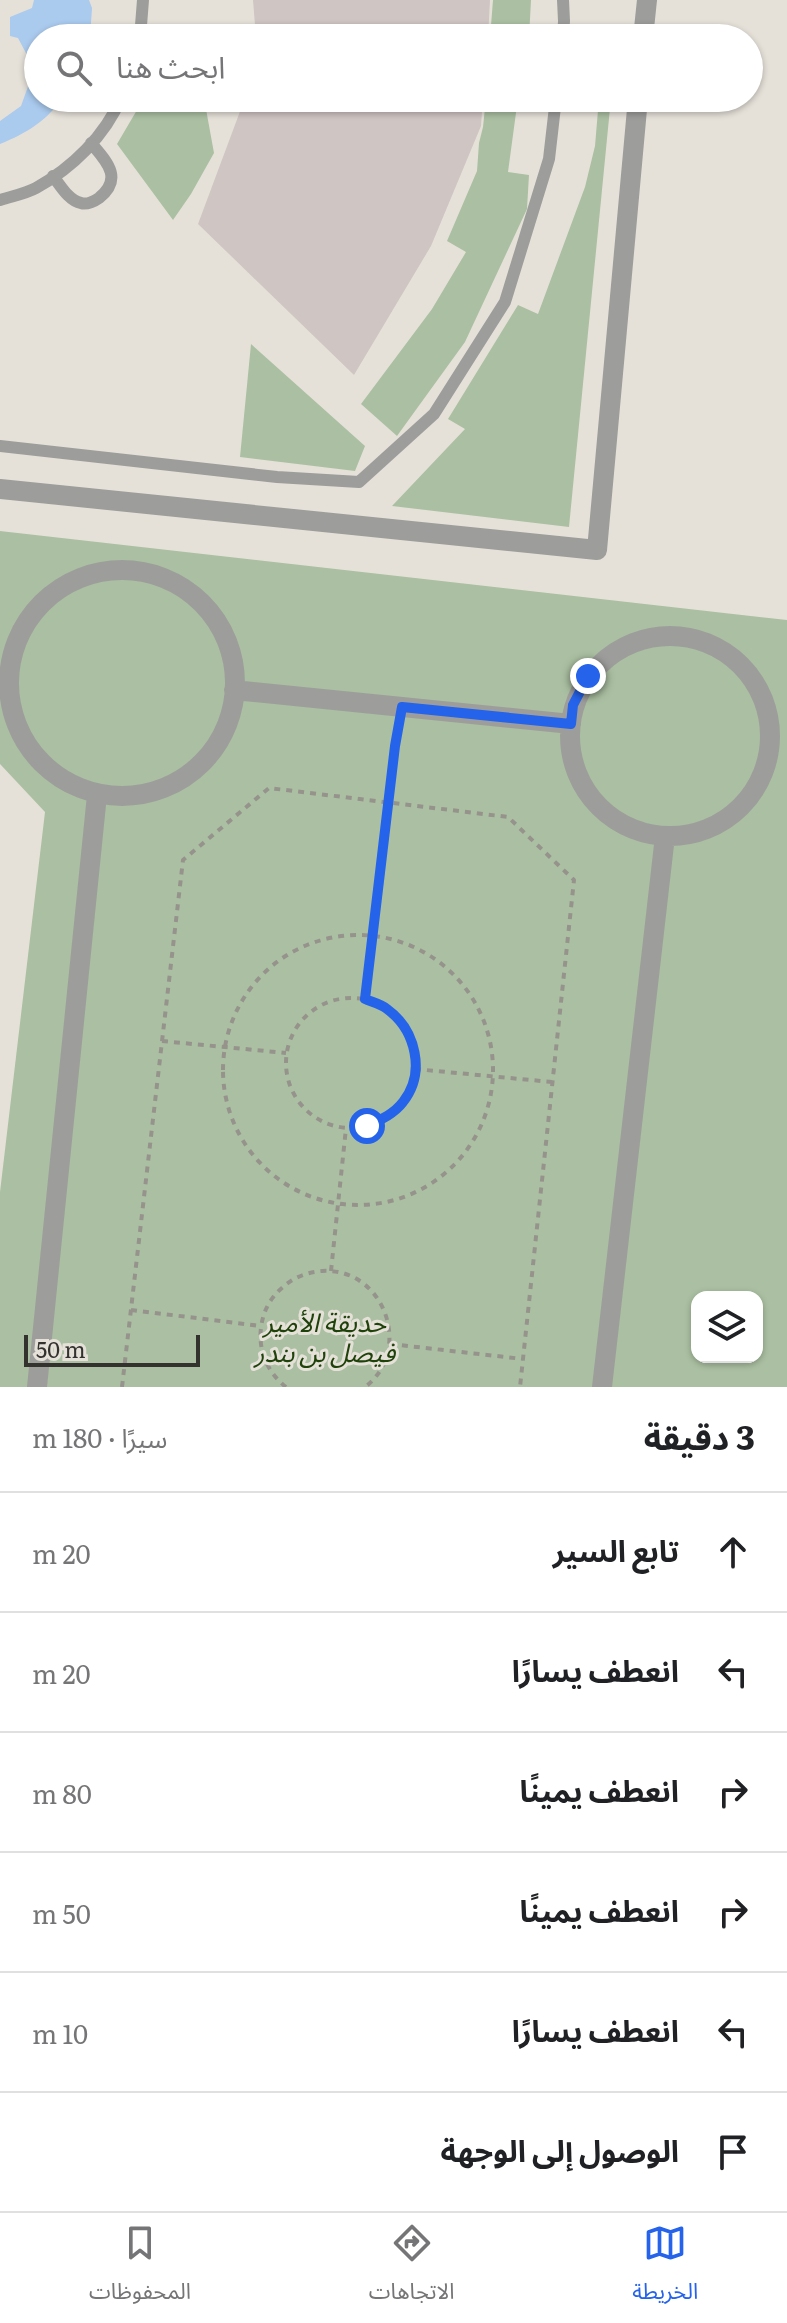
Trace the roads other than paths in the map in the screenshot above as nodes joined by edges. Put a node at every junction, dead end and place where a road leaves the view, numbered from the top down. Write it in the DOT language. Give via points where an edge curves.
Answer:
graph roads {
  1 [pos="143,0"];
  2 [pos="563,0"];
  3 [pos="647,0"];
  4 [pos="142,24"];
  5 [pos="563,24"];
  6 [pos="644,24"];
  7 [pos="115,112"];
  8 [pos="554,112"];
  9 [pos="637,112"];
  10 [pos="91,143"];
  11 [pos="53,176"];
  12 [pos="0,200"];
  13 [pos="0,446"];
  14 [pos="0,489"];
  15 [pos="7,645"];
  16 [pos="3,687"];
  17 [pos="234,690"];
  18 [pos="571,724"];
  19 [pos="97,795"];
  20 [pos="665,836"];
  21 [pos="37,1387"];
  22 [pos="602,1387"];
  1 -- 4 [label="lane"];
  2 -- 5 [label="lane"];
  3 -- 6 [label="street"];
  7 -- 10 [label="lane"];
  8 -- 13 [label="lane" via="549,159 505,302 434,414 359,482"];
  9 -- 14 [label="street" via="597,550"];
  10 -- 11 [label="lane"];
  10 -- 11 [label="lane" via="113,174 101,196 81,203"];
  11 -- 12 [label="lane" via="35,189"];
  15 -- 16 [label="street"];
  15 -- 17 [label="street" via="61,586 97,572 135,570 170,580 201,601 223,630 234,665"];
  16 -- 19 [label="street" via="34,755 63,780"];
  17 -- 18 [label="street"];
  17 -- 19 [label="street" via="223,736 201,765 171,786 135,796"];
  18 -- 20 [label="street" via="575,770 591,799 615,821"];
  18 -- 20 [label="street" via="573,705 588,676 612,653 641,639 675,635 708,642 736,660 758,686 769,718 770,751 759,783 739,810 711,828"];
  19 -- 21 [label="street"];
  20 -- 22 [label="street"];
}
